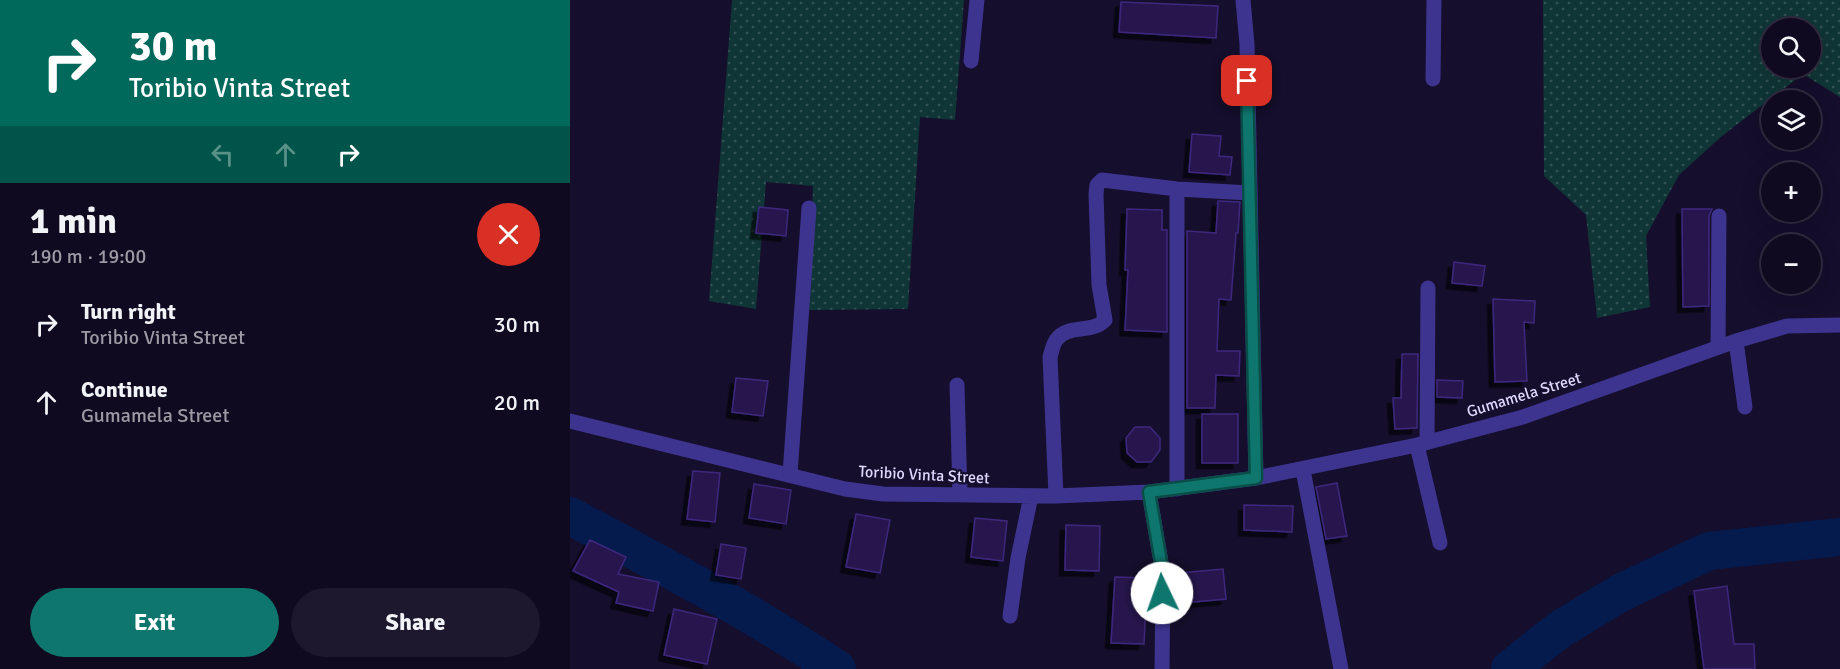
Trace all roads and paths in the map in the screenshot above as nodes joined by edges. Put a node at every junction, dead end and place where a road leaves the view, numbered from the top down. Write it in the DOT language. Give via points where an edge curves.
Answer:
graph roads {
  1 [pos="977,0"];
  2 [pos="1243,0"];
  3 [pos="1434,0"];
  4 [pos="971,60"];
  5 [pos="1433,79"];
  6 [pos="1177,189"];
  7 [pos="1250,194"];
  8 [pos="809,208"];
  9 [pos="1719,216"];
  10 [pos="1428,288"];
  11 [pos="1840,325"];
  12 [pos="1736,341"];
  13 [pos="1718,347"];
  14 [pos="957,385"];
  15 [pos="1745,407"];
  16 [pos="570,421"];
  17 [pos="1422,444"];
  18 [pos="1303,470"];
  19 [pos="790,474"];
  20 [pos="1256,478"];
  21 [pos="1213,485"];
  22 [pos="1177,489"];
  23 [pos="1149,492"];
  24 [pos="960,495"];
  25 [pos="1031,496"];
  26 [pos="1056,496"];
  27 [pos="1440,543"];
  28 [pos="1010,616"];
  29 [pos="1162,669"];
  30 [pos="1341,669"];
  1 -- 4 [label="street"];
  2 -- 7 [label="street"];
  3 -- 5 [label="street"];
  6 -- 7 [label="street"];
  6 -- 22 [label="street"];
  6 -- 26 [label="street" via="1102,180 1097,185 1098,285 1105,320 1093,328 1065,332 1056,339 1050,357"];
  7 -- 20 [label="street"];
  8 -- 19 [label="street"];
  9 -- 13 [label="street"];
  10 -- 17 [label="street"];
  11 -- 12 [label="street, Gumamela Street" via="1787,326"];
  12 -- 13 [label="street, Gumamela Street"];
  12 -- 15 [label="street"];
  13 -- 17 [label="street, Gumamela Street" via="1523,417"];
  14 -- 24 [label="street"];
  16 -- 19 [label="street, Toribio Vinta Street"];
  17 -- 18 [label="street, Gumamela Street"];
  17 -- 27 [label="street"];
  18 -- 20 [label="street, Gumamela Street"];
  18 -- 30 [label="street"];
  19 -- 24 [label="street, Toribio Vinta Street" via="845,489 883,494"];
  20 -- 21 [label="street, Gumamela Street"];
  21 -- 22 [label="street, Toribio Vinta Street"];
  22 -- 23 [label="street, Toribio Vinta Street"];
  23 -- 26 [label="street, Toribio Vinta Street"];
  23 -- 29 [label="street" via="1163,574"];
  24 -- 25 [label="street, Toribio Vinta Street"];
  25 -- 26 [label="street, Toribio Vinta Street"];
  25 -- 28 [label="street"];
}
